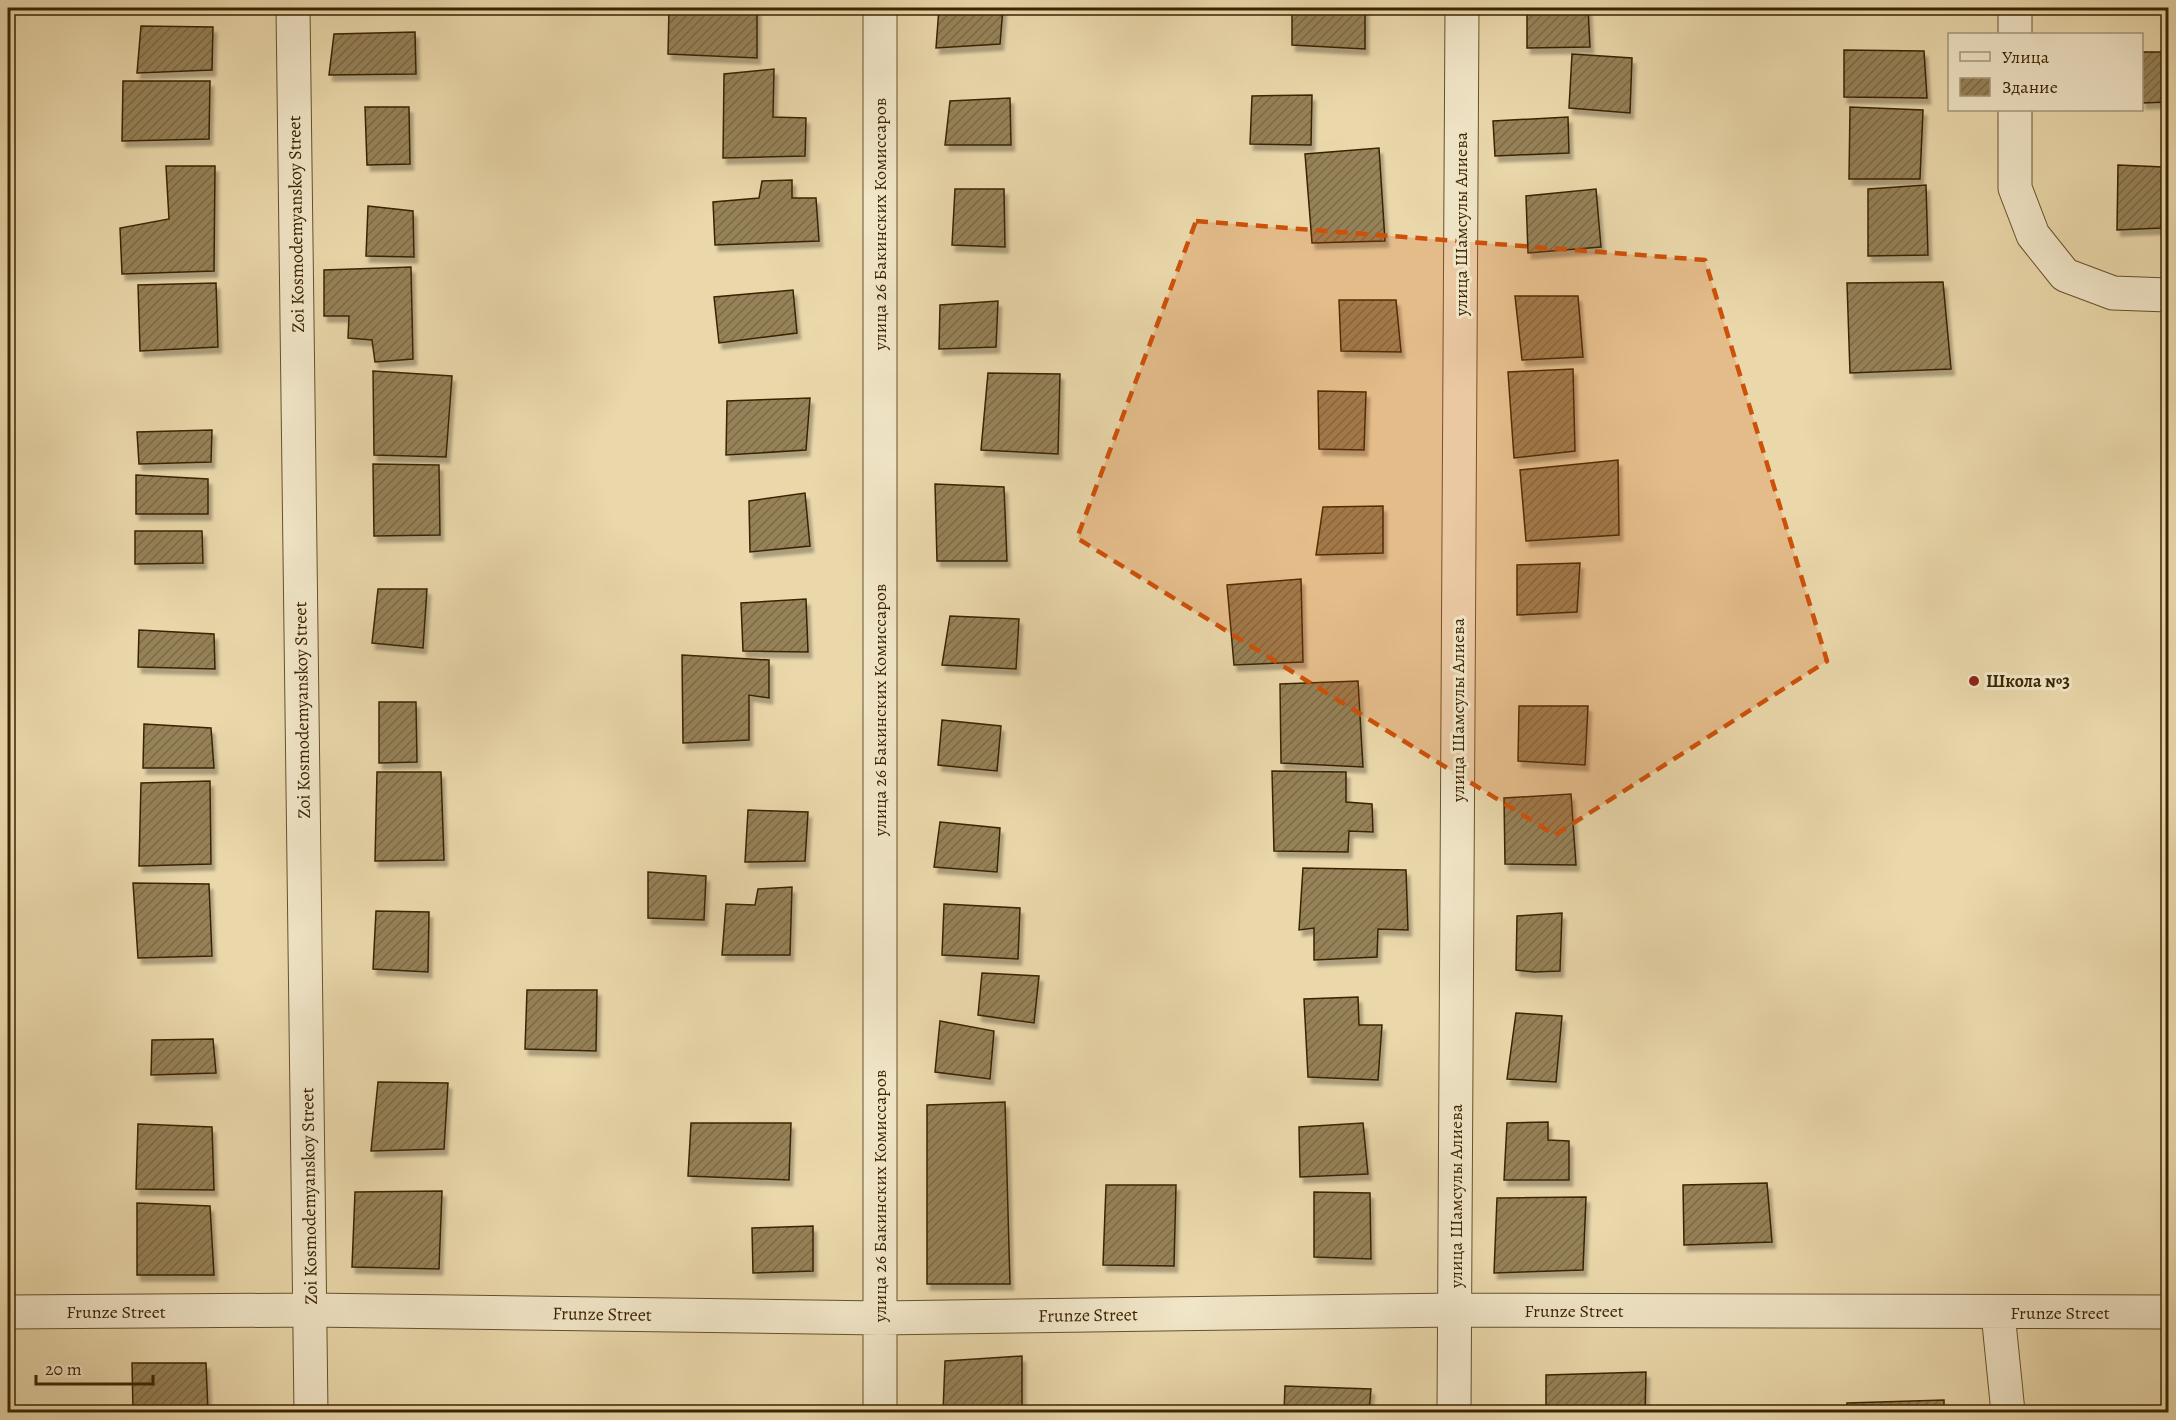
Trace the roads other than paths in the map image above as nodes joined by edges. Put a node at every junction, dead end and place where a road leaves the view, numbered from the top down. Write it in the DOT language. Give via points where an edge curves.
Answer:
graph roads {
  1 [pos="292,8"];
  2 [pos="880,8"];
  3 [pos="1462,8"];
  4 [pos="2015,8"];
  5 [pos="2015,33"];
  6 [pos="2015,111"];
  7 [pos="2169,295"];
  8 [pos="311,1310"];
  9 [pos="1455,1311"];
  10 [pos="8,1312"];
  11 [pos="2169,1312"];
  12 [pos="1998,1313"];
  13 [pos="880,1318"];
  14 [pos="311,1413"];
  15 [pos="880,1413"];
  16 [pos="1454,1413"];
  17 [pos="2008,1413"];
  1 -- 8 [label="street, Zoi Kosmodemyanskoy Street"];
  2 -- 13 [label="street, улица 26 Бакинских Комиссаров"];
  3 -- 9 [label="street, улица Шамсулы Алиева"];
  4 -- 5 [label="street"];
  6 -- 7 [label="street" via="2015,188 2033,235 2065,275 2113,293"];
  8 -- 10 [label="street, Frunze Street"];
  8 -- 13 [label="street, Frunze Street"];
  8 -- 14 [label="street, Zoi Kosmodemyanskoy Street"];
  9 -- 12 [label="street, Frunze Street"];
  9 -- 13 [label="street, Frunze Street"];
  9 -- 16 [label="street, улица Шамсулы Алиева"];
  11 -- 12 [label="street, Frunze Street"];
  12 -- 17 [label="street"];
  13 -- 15 [label="street, улица 26 Бакинских Комиссаров"];
}
